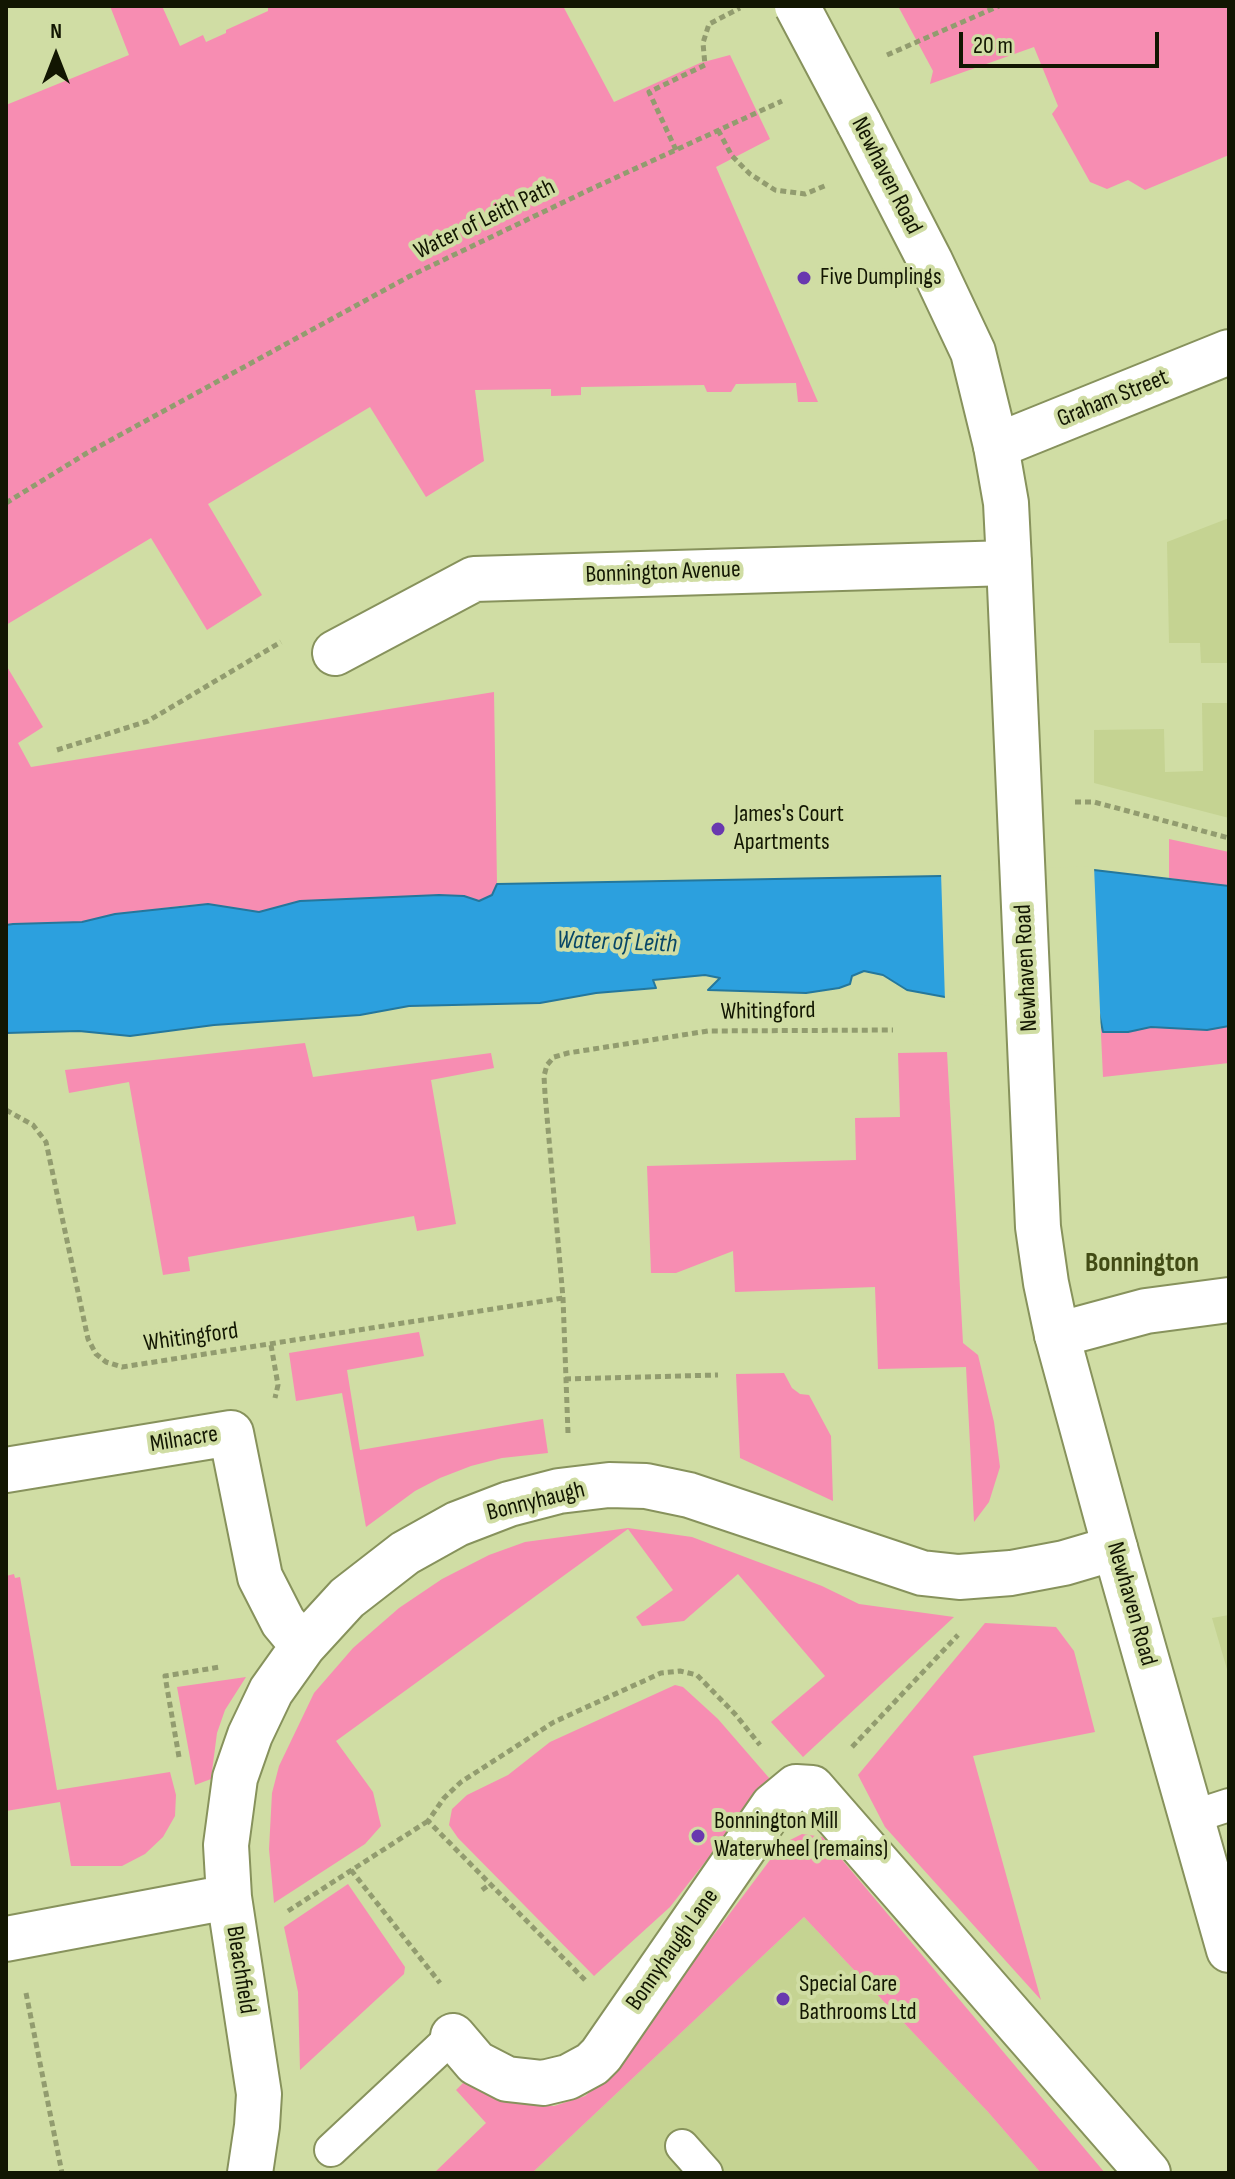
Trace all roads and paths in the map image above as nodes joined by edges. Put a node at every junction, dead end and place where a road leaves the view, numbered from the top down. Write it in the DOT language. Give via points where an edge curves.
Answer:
graph roads {
  1 [pos="744,6"];
  2 [pos="797,6"];
  3 [pos="999,6"];
  4 [pos="886,56"];
  5 [pos="788,99"];
  6 [pos="718,130"];
  7 [pos="676,150"];
  8 [pos="805,194"];
  9 [pos="1229,352"];
  10 [pos="996,446"];
  11 [pos="6,503"];
  12 [pos="1009,563"];
  13 [pos="335,653"];
  14 [pos="57,750"];
  15 [pos="1018,793"];
  16 [pos="1229,838"];
  17 [pos="893,1030"];
  18 [pos="6,1110"];
  19 [pos="563,1298"];
  20 [pos="1229,1300"];
  21 [pos="1057,1335"];
  22 [pos="718,1375"];
  23 [pos="565,1379"];
  24 [pos="6,1470"];
  25 [pos="572,1489"];
  26 [pos="1115,1548"];
  27 [pos="1011,1573"];
  28 [pos="303,1646"];
  29 [pos="804,1788"];
  30 [pos="1210,1811"];
  31 [pos="428,1821"];
  32 [pos="351,1870"];
  33 [pos="490,1884"];
  34 [pos="482,1890"];
  35 [pos="231,1912"];
  36 [pos="11,1938"];
  37 [pos="1229,1950"];
  38 [pos="624,2022"];
  39 [pos="453,2036"];
  40 [pos="682,2146"];
  41 [pos="331,2150"];
  42 [pos="62,2173"];
  43 [pos="250,2173"];
  44 [pos="706,2173"];
  45 [pos="1148,2173"];
  1 -- 7 [label="path" via="709,24 703,43 705,65 649,92"];
  2 -- 10 [label="street, Newhaven Road, bridge" via="973,352"];
  3 -- 4 [label="path"];
  5 -- 6 [label="path, Water of Leith Path"];
  6 -- 7 [label="path, Water of Leith Path"];
  6 -- 8 [label="path" via="750,174 775,190"];
  7 -- 11 [label="path, Water of Leith Path" via="410,276"];
  9 -- 10 [label="street, Graham Street"];
  10 -- 12 [label="street, Newhaven Road"];
  12 -- 13 [label="street, Bonnington Avenue" via="474,579"];
  12 -- 15 [label="street, Newhaven Road"];
  13 -- 14 [label="path" via="315,622 148,721"];
  15 -- 16 [label="path" via="1094,802"];
  15 -- 21 [label="street, Newhaven Road" via="1038,1227"];
  17 -- 19 [label="path, Whitingford" via="708,1031 554,1057 544,1076"];
  18 -- 19 [label="path, Whitingford" via="33,1125 46,1142 88,1339 106,1362 122,1367"];
  19 -- 23 [label="path, Whitingford"];
  20 -- 21 [label="street" via="1146,1311"];
  21 -- 26 [label="street, Newhaven Road"];
  22 -- 23 [label="path"];
  23 -- 25 [label="path, Whitingford"];
  24 -- 28 [label="street, Milnacre" via="231,1433 260,1577 283,1622"];
  25 -- 27 [label="street, Bonnyhaugh" via="660,1488 922,1573"];
  25 -- 28 [label="street, Bonnyhaugh" via="496,1509 405,1553 347,1598"];
  26 -- 27 [label="street, Bonnyhaugh"];
  26 -- 30 [label="street, Newhaven Road"];
  27 -- 29 [label="path" via="980,1612"];
  28 -- 35 [label="street, Bonnyhaugh" via="271,1691 235,1778 226,1845"];
  29 -- 31 [label="path" via="697,1675 680,1671 661,1673 554,1722 461,1782"];
  29 -- 38 [label="street, Bonnyhaugh Lane" via="773,1806"];
  29 -- 45 [label="street"];
  30 -- 37 [label="street, Newhaven Road"];
  31 -- 32 [label="path"];
  31 -- 33 [label="path"];
  32 -- 35 [label="path" via="279,1917"];
  32 -- 39 [label="path" via="459,2005"];
  33 -- 34 [label="path"];
  33 -- 38 [label="path"];
  35 -- 36 [label="street, Bleachfield"];
  35 -- 43 [label="street, Bleachfield" via="259,2094"];
  36 -- 42 [label="path"];
  38 -- 39 [label="street, Bonnyhaugh Lane" via="592,2064 543,2083 507,2079 476,2063"];
  39 -- 41 [label="lane"];
  40 -- 44 [label="lane"];
}
